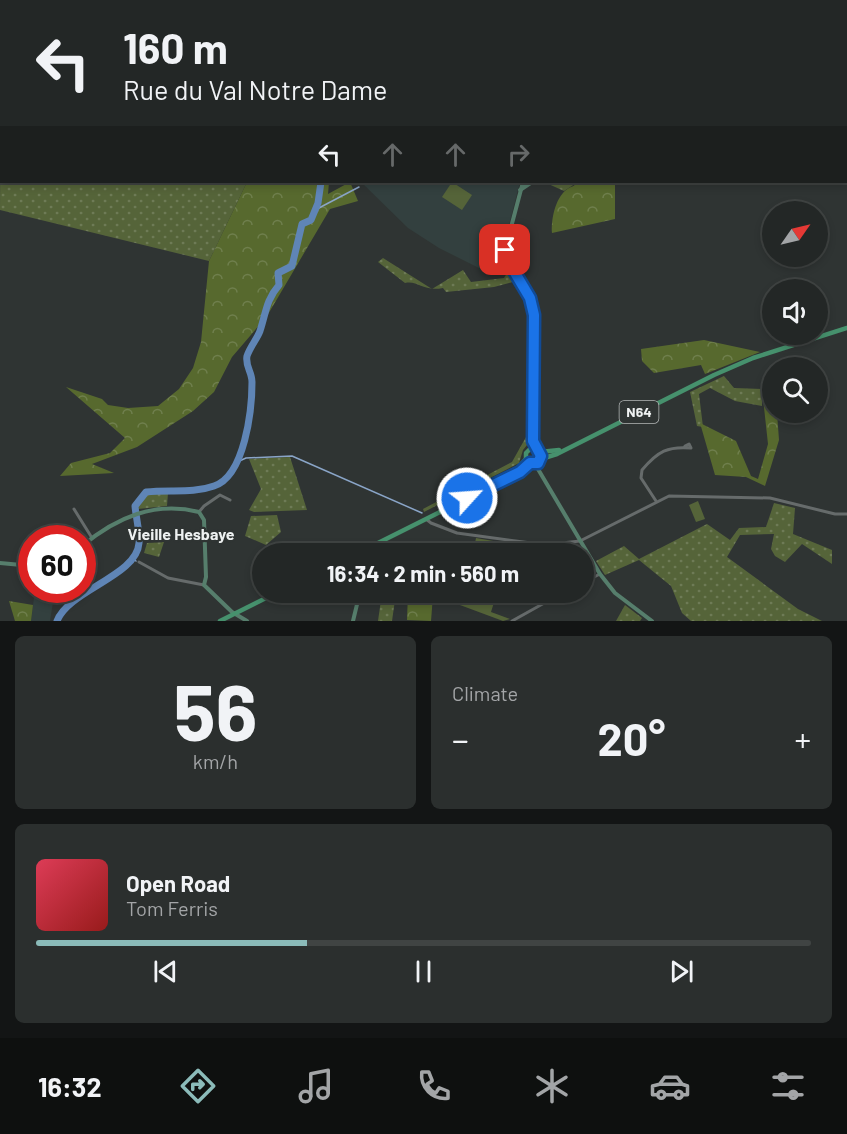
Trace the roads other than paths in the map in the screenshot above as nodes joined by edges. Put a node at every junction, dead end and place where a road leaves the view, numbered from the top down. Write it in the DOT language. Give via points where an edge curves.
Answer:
graph roads {
  1 [pos="523,183"];
  2 [pos="530,183"];
  3 [pos="520,189"];
  4 [pos="847,328"];
  5 [pos="685,446"];
  6 [pos="565,449"];
  7 [pos="535,450"];
  8 [pos="540,459"];
  9 [pos="530,462"];
  10 [pos="230,500"];
  11 [pos="656,501"];
  12 [pos="74,509"];
  13 [pos="200,512"];
  14 [pos="847,514"];
  15 [pos="426,519"];
  16 [pos="84,525"];
  17 [pos="96,535"];
  18 [pos="580,541"];
  19 [pos="378,543"];
  20 [pos="139,562"];
  21 [pos="0,563"];
  22 [pos="18,565"];
  23 [pos="600,574"];
  24 [pos="594,577"];
  25 [pos="204,585"];
  26 [pos="256,603"];
  27 [pos="357,603"];
  28 [pos="544,603"];
  29 [pos="235,614"];
  30 [pos="220,621"];
  31 [pos="247,621"];
  32 [pos="353,621"];
  33 [pos="512,621"];
  34 [pos="652,621"];
  1 -- 3 [label="street"];
  2 -- 3 [label="street"];
  3 -- 7 [label="street" via="506,254 528,294 534,315"];
  4 -- 6 [label="main road, N64" via="753,358"];
  5 -- 11 [label="street" via="664,450 642,470 641,478"];
  6 -- 7 [label="main road, N64"];
  6 -- 8 [label="main road, N64"];
  7 -- 8 [label="main road"];
  7 -- 9 [label="main road, N64" via="526,453"];
  8 -- 9 [label="main road, N64"];
  9 -- 15 [label="main road, N64" via="502,481"];
  9 -- 18 [label="street"];
  10 -- 13 [label="street" via="220,495"];
  11 -- 14 [label="street" via="682,495 771,498"];
  11 -- 18 [label="street"];
  12 -- 16 [label="street"];
  13 -- 17 [label="street" via="160,508 142,511"];
  13 -- 25 [label="street" via="204,520"];
  15 -- 18 [label="street" via="457,533 480,537 531,543"];
  15 -- 19 [label="main road, N64"];
  18 -- 23 [label="street"];
  20 -- 25 [label="street" via="168,578"];
  21 -- 22 [label="street"];
  23 -- 24 [label="street"];
  23 -- 34 [label="street" via="615,593"];
  25 -- 29 [label="street"];
  26 -- 29 [label="main road"];
  27 -- 32 [label="street"];
  28 -- 33 [label="street"];
  29 -- 30 [label="main road"];
  29 -- 31 [label="street"];
}
